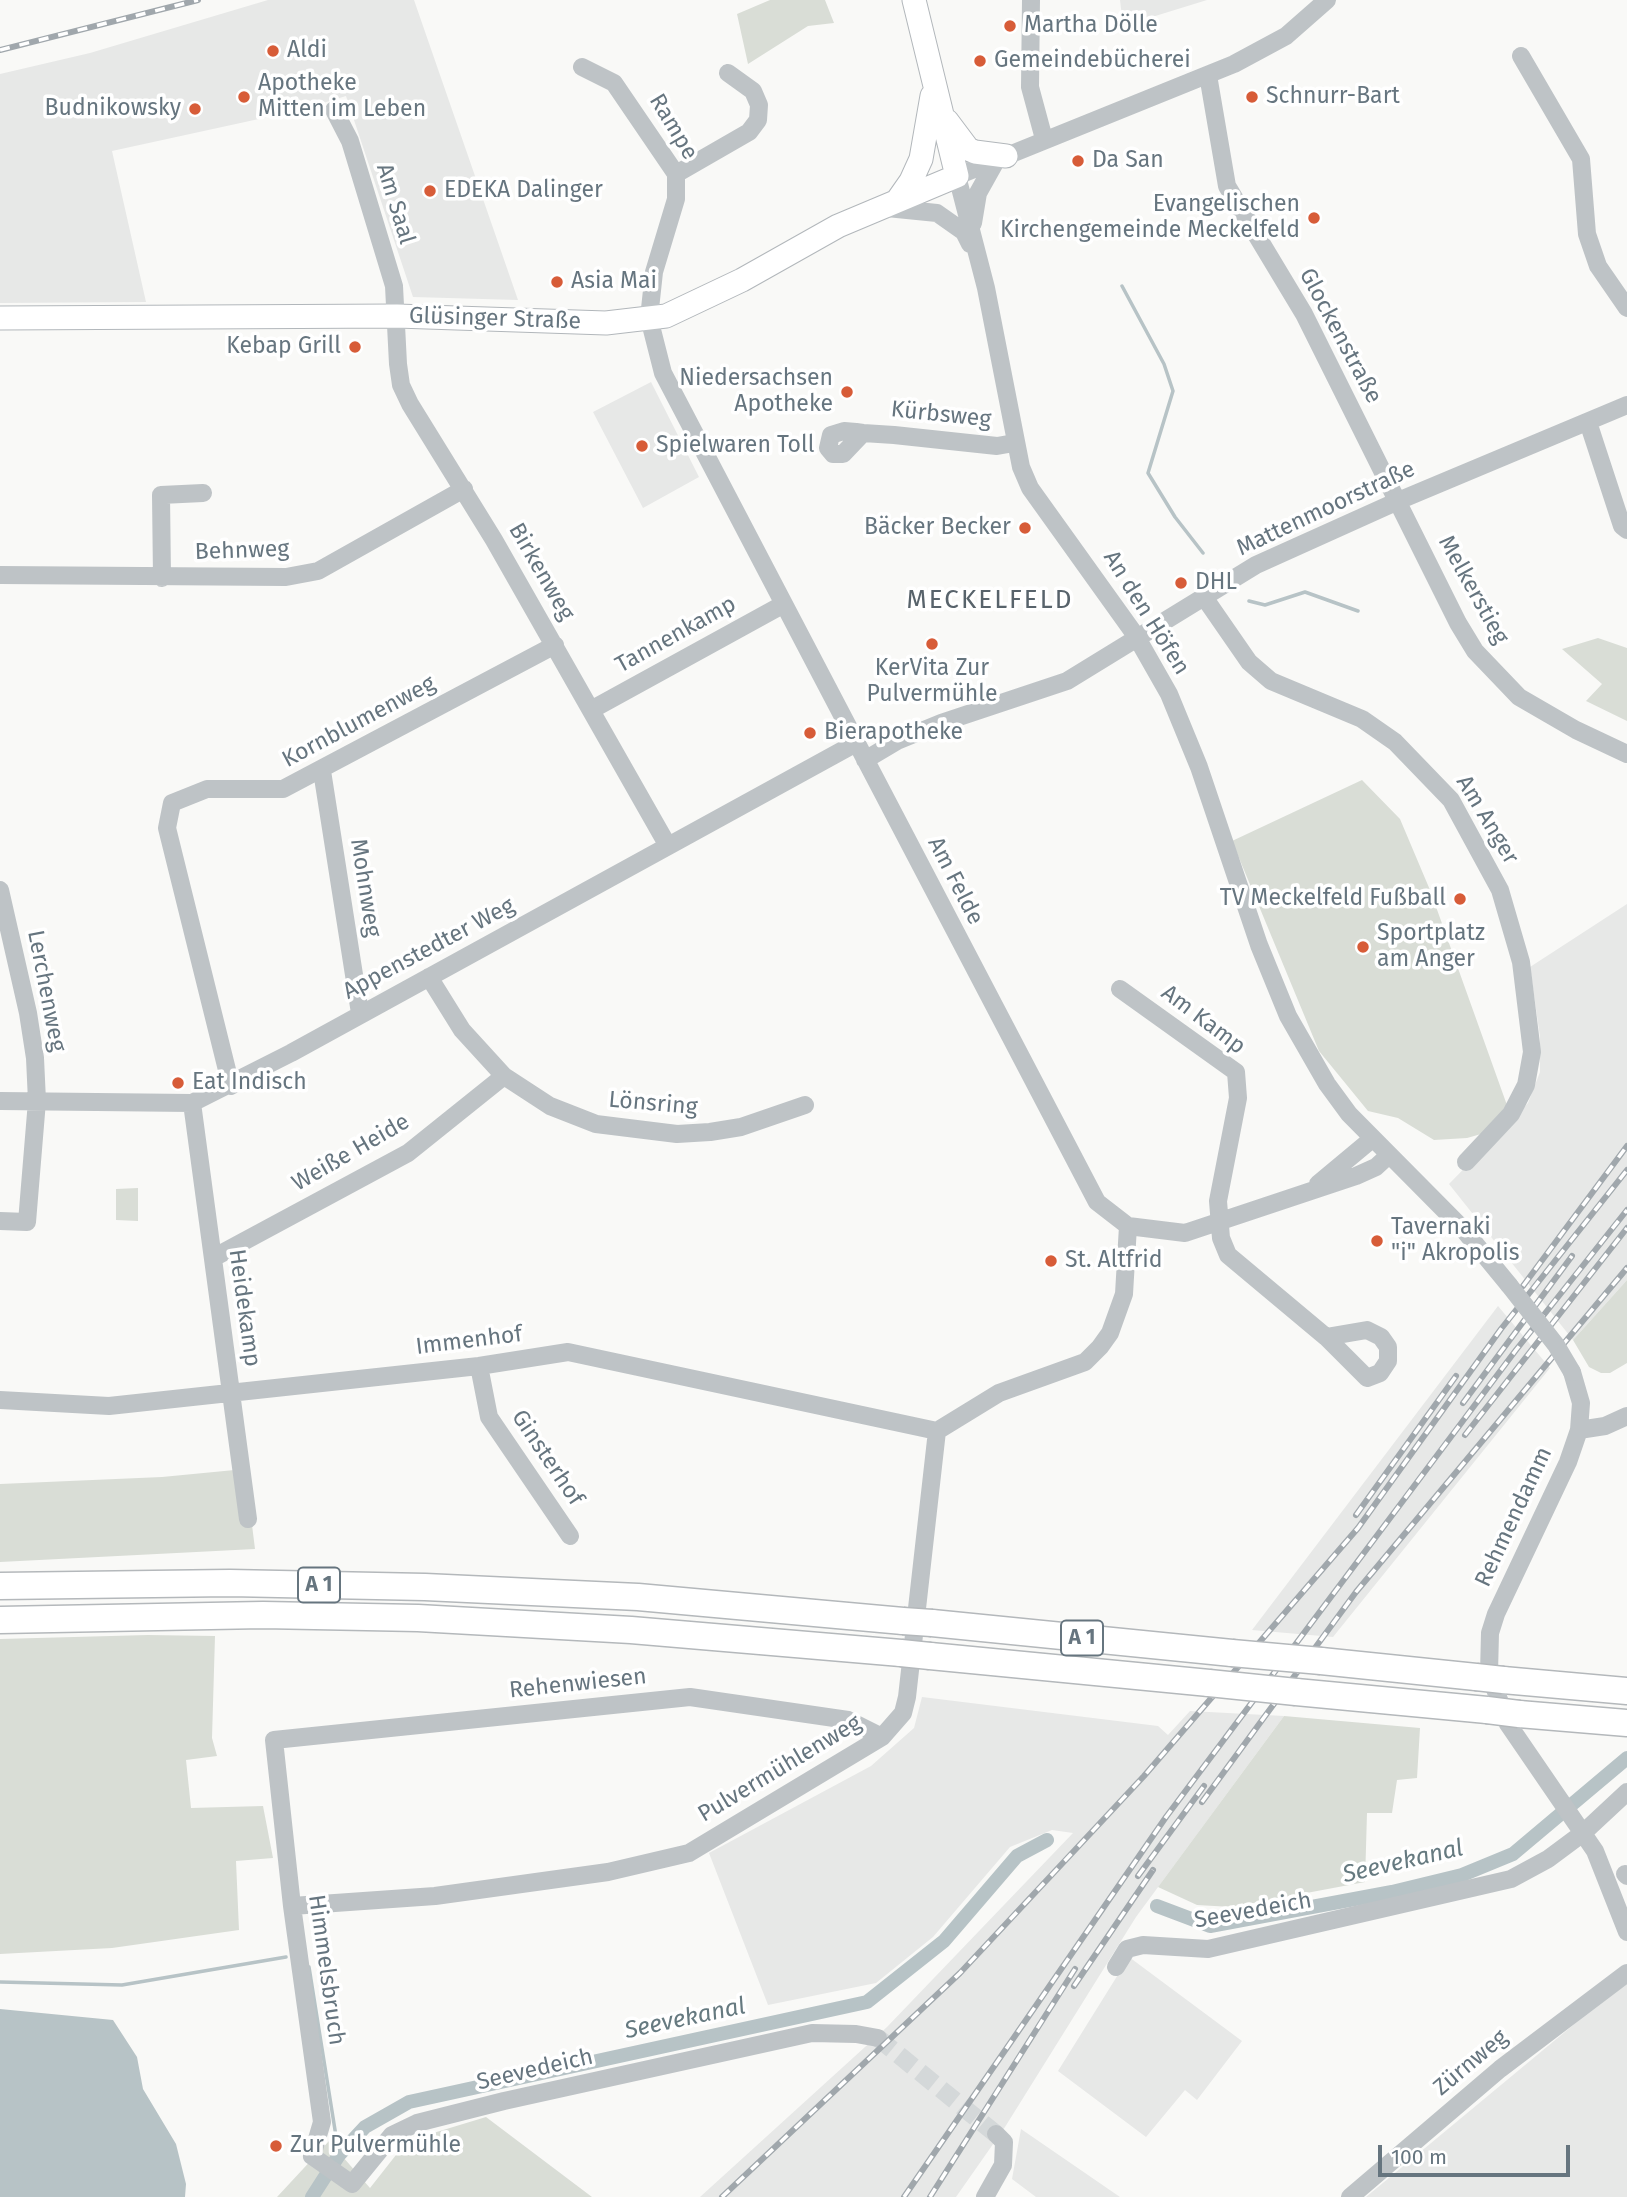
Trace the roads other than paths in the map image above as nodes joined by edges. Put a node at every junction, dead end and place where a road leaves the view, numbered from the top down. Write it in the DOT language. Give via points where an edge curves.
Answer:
graph roads {
  1 [pos="914,0"];
  2 [pos="1031,0"];
  3 [pos="1327,0"];
  4 [pos="1521,56"];
  5 [pos="582,67"];
  6 [pos="728,73"];
  7 [pos="1208,75"];
  8 [pos="936,96"];
  9 [pos="334,110"];
  10 [pos="1044,139"];
  11 [pos="1002,157"];
  12 [pos="676,174"];
  13 [pos="957,176"];
  14 [pos="890,204"];
  15 [pos="974,241"];
  16 [pos="979,260"];
  17 [pos="1627,308"];
  18 [pos="397,316"];
  19 [pos="0,318"];
  20 [pos="649,318"];
  21 [pos="1627,405"];
  22 [pos="1588,422"];
  23 [pos="863,433"];
  24 [pos="1014,443"];
  25 [pos="464,489"];
  26 [pos="202,494"];
  27 [pos="1398,501"];
  28 [pos="1627,530"];
  29 [pos="0,575"];
  30 [pos="162,578"];
  31 [pos="1204,597"];
  32 [pos="783,604"];
  33 [pos="1136,636"];
  34 [pos="555,645"];
  35 [pos="592,710"];
  36 [pos="856,743"];
  37 [pos="1627,754"];
  38 [pos="865,760"];
  39 [pos="322,771"];
  40 [pos="668,846"];
  41 [pos="0,890"];
  42 [pos="429,977"];
  43 [pos="1120,989"];
  44 [pos="360,1013"];
  45 [pos="504,1076"];
  46 [pos="231,1086"];
  47 [pos="0,1101"];
  48 [pos="37,1101"];
  49 [pos="192,1103"];
  50 [pos="805,1105"];
  51 [pos="1372,1139"];
  52 [pos="1389,1155"];
  53 [pos="1466,1162"];
  54 [pos="1310,1191"];
  55 [pos="0,1222"];
  56 [pos="1219,1224"];
  57 [pos="1128,1226"];
  58 [pos="213,1258"];
  59 [pos="1326,1336"];
  60 [pos="479,1366"];
  61 [pos="231,1392"];
  62 [pos="0,1400"];
  63 [pos="1627,1416"];
  64 [pos="1579,1430"];
  65 [pos="937,1431"];
  66 [pos="248,1519"];
  67 [pos="570,1536"];
  68 [pos="0,1586"];
  69 [pos="0,1619"];
  70 [pos="1627,1691"];
  71 [pos="1627,1723"];
  72 [pos="882,1737"];
  73 [pos="274,1740"];
  74 [pos="1627,1792"];
  75 [pos="1583,1833"];
  76 [pos="292,1906"];
  77 [pos="1627,1932"];
  78 [pos="1116,1967"];
  79 [pos="1627,1973"];
  80 [pos="878,2038"];
  81 [pos="996,2134"];
  82 [pos="346,2180"];
  83 [pos="985,2197"];
  84 [pos="1350,2197"];
  1 -- 8 [label="main road"];
  2 -- 10 [label="street" via="1030,87"];
  3 -- 7 [label="street" via="1286,36"];
  4 -- 17 [label="street" via="1581,159 1587,234 1598,267"];
  5 -- 12 [label="street, Rampe" via="614,83"];
  6 -- 12 [label="street" via="753,91 758,120 749,132"];
  7 -- 10 [label="street"];
  7 -- 27 [label="street, Glockenstraße" via="1227,187 1304,314"];
  8 -- 11 [label="main road" via="968,149"];
  8 -- 13 [label="main road"];
  8 -- 14 [label="main road" via="921,159"];
  9 -- 18 [label="street, Am Saal" via="354,154 394,286"];
  10 -- 11 [label="street"];
  11 -- 13 [label="street"];
  11 -- 15 [label="street" via="978,193"];
  12 -- 20 [label="street, Rampe" via="676,199 654,272"];
  13 -- 14 [label="main road, Glüsinger Straße"];
  13 -- 15 [label="street, An den Höfen"];
  14 -- 16 [label="street" via="950,220 964,232"];
  14 -- 20 [label="main road, Glüsinger Straße" via="827,231 693,305"];
  15 -- 16 [label="street, An den Höfen"];
  16 -- 24 [label="street, An den Höfen"];
  18 -- 19 [label="main road, Glüsinger Straße"];
  18 -- 20 [label="main road, Glüsinger Straße" via="607,323"];
  18 -- 25 [label="street, Birkenweg" via="401,385"];
  20 -- 32 [label="street, Am Felde" via="663,373"];
  21 -- 22 [label="street, Mattenmoorstraße"];
  22 -- 27 [label="street, Mattenmoorstraße"];
  22 -- 28 [label="street"];
  23 -- 24 [label="street, Kürbsweg" via="997,446"];
  24 -- 33 [label="street, An den Höfen" via="1030,488"];
  25 -- 30 [label="street, Behnweg" via="318,571 286,577"];
  25 -- 34 [label="street, Birkenweg"];
  26 -- 30 [label="street" via="161,495"];
  27 -- 31 [label="street, Mattenmoorstraße" via="1256,565"];
  27 -- 37 [label="street, Melkerstieg" via="1458,623 1495,674 1519,697"];
  29 -- 30 [label="street, Behnweg"];
  31 -- 33 [label="street, Mattenmoorstraße"];
  31 -- 53 [label="street, Am Anger" via="1249,662 1271,681 1362,719 1405,751 1451,800 1500,890 1521,962 1532,1052 1525,1085 1511,1114"];
  32 -- 35 [label="street, Tannenkamp"];
  32 -- 36 [label="street, Am Felde"];
  33 -- 38 [label="street, Mattenmoorstraße" via="1067,681 941,723"];
  33 -- 51 [label="street, An den Höfen" via="1190,743 1288,1016 1327,1084"];
  34 -- 35 [label="street, Birkenweg"];
  34 -- 39 [label="street, Kornblumenweg"];
  35 -- 40 [label="street, Birkenweg"];
  36 -- 38 [label="street, Am Felde"];
  36 -- 40 [label="street, Appenstedter Weg"];
  38 -- 57 [label="street, Am Felde" via="1091,1193 1108,1213"];
  39 -- 44 [label="street, Mohnweg"];
  39 -- 46 [label="street, Kornblumenweg" via="283,789 207,789 172,803 167,828"];
  40 -- 42 [label="street, Appenstedter Weg"];
  41 -- 48 [label="street, Lerchenweg" via="28,1013"];
  42 -- 44 [label="street, Appenstedter Weg"];
  42 -- 45 [label="street, Lönsring" via="462,1030"];
  43 -- 56 [label="street, Am Kamp" via="1236,1072 1238,1098 1218,1201"];
  44 -- 46 [label="street, Appenstedter Weg"];
  45 -- 50 [label="street, Lönsring" via="550,1106 622,1129 710,1132"];
  45 -- 58 [label="street, Weiße Heide" via="408,1153"];
  46 -- 49 [label="street, Appenstedter Weg"];
  47 -- 48 [label="street, Appenstedter Weg"];
  48 -- 49 [label="street, Appenstedter Weg"];
  48 -- 55 [label="street, Lerchenweg" via="27,1222"];
  49 -- 58 [label="street, Heidekamp"];
  51 -- 52 [label="street, Rehmendamm"];
  51 -- 54 [label="street"];
  52 -- 54 [label="street" via="1376,1167"];
  52 -- 64 [label="street, Rehmendamm, bridge" via="1463,1229 1556,1345 1572,1372 1581,1403"];
  54 -- 56 [label="street"];
  56 -- 57 [label="street" via="1185,1233"];
  56 -- 59 [label="street" via="1228,1255"];
  57 -- 65 [label="street" via="1124,1294 1100,1347 1085,1362 999,1393"];
  58 -- 61 [label="street, Heidekamp"];
  60 -- 61 [label="street, Immenhof"];
  60 -- 65 [label="street, Immenhof" via="568,1352"];
  60 -- 67 [label="street, Ginsterhof" via="489,1417"];
  61 -- 62 [label="street, Immenhof" via="109,1406"];
  61 -- 66 [label="street, Heidekamp"];
  63 -- 64 [label="street"];
  64 -- 75 [label="street, Rehmendamm" via="1496,1614 1489,1673 1508,1724"];
  65 -- 72 [label="street, Pulvermühlenweg" via="907,1697 903,1713"];
  68 -- 70 [label="highway, A 1, bridge" via="230,1583 638,1597"];
  69 -- 71 [label="highway, A 1, bridge" via="418,1618 631,1630"];
  72 -- 73 [label="street, Rehenwiesen" via="848,1720 690,1697"];
  72 -- 76 [label="street, Pulvermühlenweg" via="689,1853 608,1871 449,1894"];
  73 -- 76 [label="street, Himmelsbruch"];
  74 -- 75 [label="street, Seevedeich"];
  75 -- 77 [label="street, Rehmendamm" via="1604,1870"];
  75 -- 78 [label="street, Seevedeich" via="1511,1879 1208,1949 1143,1945 1127,1949"];
  76 -- 82 [label="street, Himmelsbruch" via="322,2122 312,2156"];
  79 -- 84 [label="street, Zürnweg" via="1500,2069"];
  80 -- 82 [label="street, Seevedeich" via="812,2033 417,2123 392,2135"];
  81 -- 83 [label="street" via="1004,2143 1003,2165"];
}
